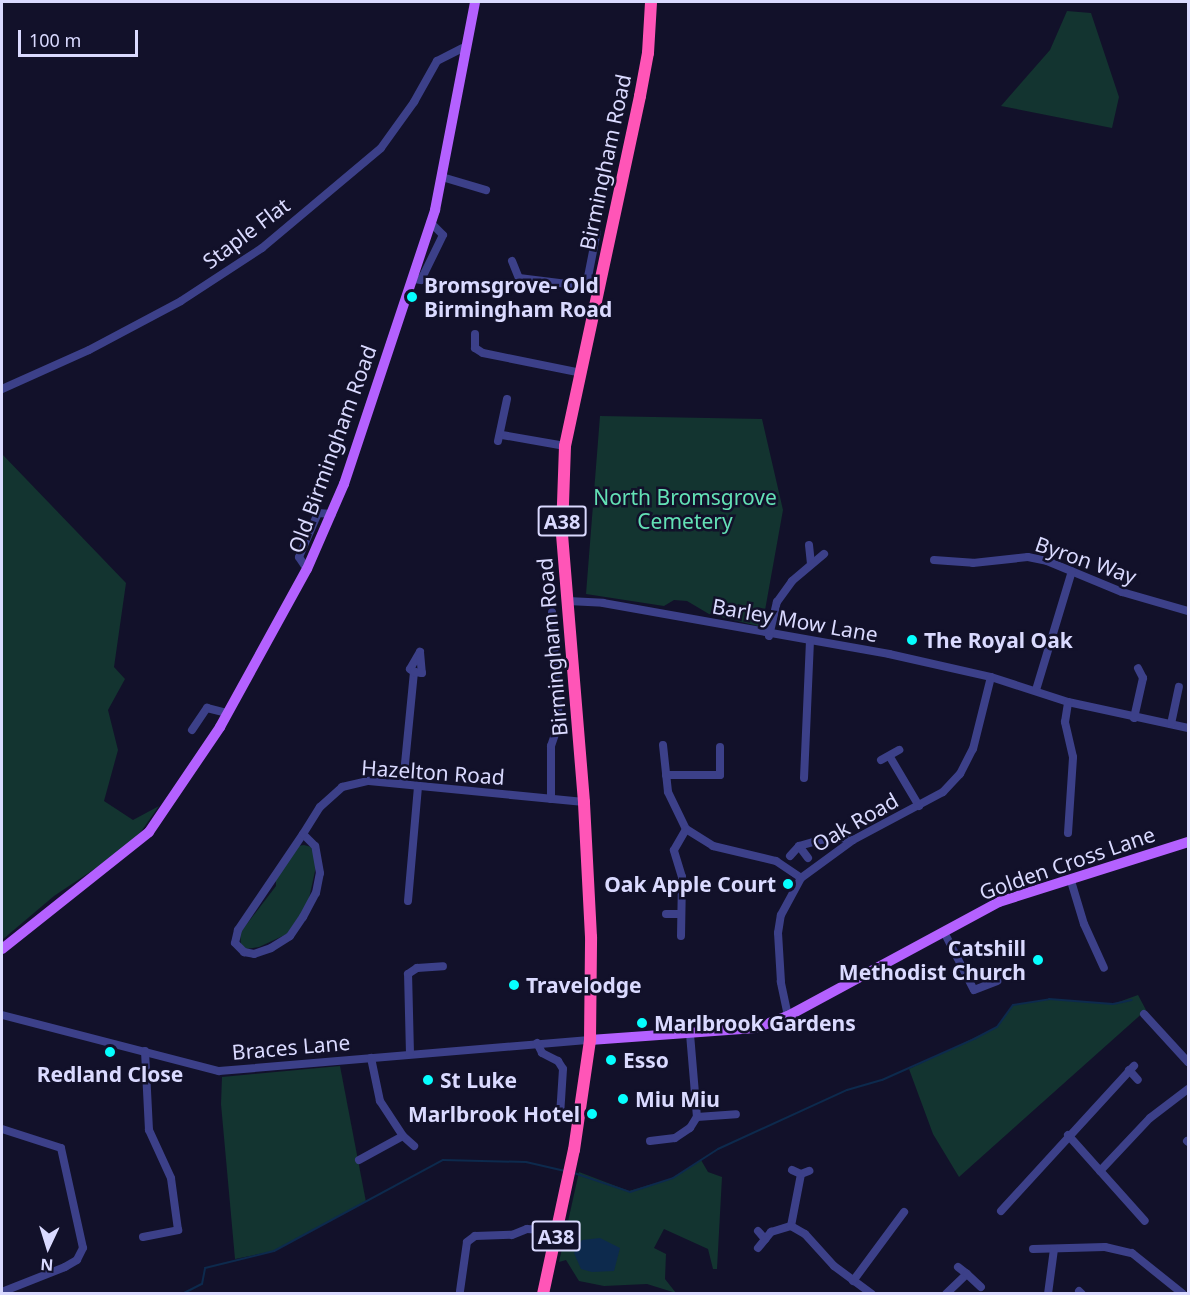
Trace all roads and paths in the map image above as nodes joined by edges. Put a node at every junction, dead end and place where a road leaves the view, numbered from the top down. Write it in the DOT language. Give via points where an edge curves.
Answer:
graph roads {
  1 [pos="475,2"];
  2 [pos="651,2"];
  3 [pos="463,48"];
  4 [pos="442,177"];
  5 [pos="486,190"];
  6 [pos="430,222"];
  7 [pos="597,231"];
  8 [pos="513,261"];
  9 [pos="414,279"];
  10 [pos="592,287"];
  11 [pos="475,334"];
  12 [pos="581,373"];
  13 [pos="2,389"];
  14 [pos="507,399"];
  15 [pos="565,446"];
  16 [pos="808,545"];
  17 [pos="824,554"];
  18 [pos="934,560"];
  19 [pos="811,563"];
  20 [pos="1072,571"];
  21 [pos="568,601"];
  22 [pos="1188,611"];
  23 [pos="552,612"];
  24 [pos="770,636"];
  25 [pos="810,642"];
  26 [pos="1138,668"];
  27 [pos="414,672"];
  28 [pos="991,677"];
  29 [pos="1179,687"];
  30 [pos="1036,690"];
  31 [pos="1068,702"];
  32 [pos="227,713"];
  33 [pos="1134,718"];
  34 [pos="1171,724"];
  35 [pos="1188,728"];
  36 [pos="192,730"];
  37 [pos="663,745"];
  38 [pos="720,747"];
  39 [pos="899,750"];
  40 [pos="890,757"];
  41 [pos="881,760"];
  42 [pos="666,775"];
  43 [pos="804,778"];
  44 [pos="403,784"];
  45 [pos="418,786"];
  46 [pos="551,799"];
  47 [pos="584,802"];
  48 [pos="919,806"];
  49 [pos="686,829"];
  50 [pos="1068,833"];
  51 [pos="303,834"];
  52 [pos="853,840"];
  53 [pos="1188,842"];
  54 [pos="799,846"];
  55 [pos="790,856"];
  56 [pos="808,858"];
  57 [pos="801,878"];
  58 [pos="1071,881"];
  59 [pos="408,901"];
  60 [pos="666,914"];
  61 [pos="680,915"];
  62 [pos="944,932"];
  63 [pos="681,936"];
  64 [pos="2,949"];
  65 [pos="1100,959"];
  66 [pos="1090,963"];
  67 [pos="443,966"];
  68 [pos="1104,968"];
  69 [pos="997,981"];
  70 [pos="1144,1014"];
  71 [pos="2,1015"];
  72 [pos="788,1016"];
  73 [pos="690,1034"];
  74 [pos="590,1040"];
  75 [pos="537,1043"];
  76 [pos="145,1052"];
  77 [pos="410,1054"];
  78 [pos="370,1058"];
  79 [pos="1188,1062"];
  80 [pos="1138,1080"];
  81 [pos="1188,1089"];
  82 [pos="736,1114"];
  83 [pos="560,1115"];
  84 [pos="697,1117"];
  85 [pos="2,1129"];
  86 [pos="1068,1135"];
  87 [pos="403,1136"];
  88 [pos="650,1141"];
  89 [pos="414,1146"];
  90 [pos="359,1160"];
  91 [pos="1100,1171"];
  92 [pos="801,1172"];
  93 [pos="1001,1211"];
  94 [pos="904,1212"];
  95 [pos="1145,1221"];
  96 [pos="791,1227"];
  97 [pos="557,1231"];
  98 [pos="758,1231"];
  99 [pos="143,1237"];
  100 [pos="765,1239"];
  101 [pos="758,1248"];
  102 [pos="1033,1249"];
  103 [pos="1054,1249"];
  104 [pos="958,1267"];
  105 [pos="967,1274"];
  106 [pos="853,1281"];
  107 [pos="981,1287"];
  108 [pos="1188,1290"];
  109 [pos="460,1291"];
  110 [pos="2,1292"];
  111 [pos="543,1293"];
  112 [pos="872,1293"];
  113 [pos="946,1293"];
  114 [pos="1048,1293"];
  115 [pos="1184,1293"];
  1 -- 3 [label="main road, Old Birmingham Road"];
  2 -- 10 [label="highway, Birmingham Road / A38" via="648,53"];
  3 -- 4 [label="main road, Old Birmingham Road"];
  3 -- 13 [label="street, Staple Flat" via="437,61 381,148 262,248 181,302"];
  4 -- 5 [label="street"];
  4 -- 6 [label="main road, Old Birmingham Road"];
  6 -- 9 [label="main road, Old Birmingham Road"];
  6 -- 9 [label="street" via="443,235 421,280"];
  7 -- 10 [label="street"];
  8 -- 10 [label="street" via="519,278"];
  9 -- 32 [label="main road, Old Birmingham Road" via="332,514 308,569"];
  10 -- 12 [label="highway, Birmingham Road / A38"];
  11 -- 12 [label="street" via="475,348 483,353"];
  12 -- 15 [label="highway, Birmingham Road / A38"];
  14 -- 15 [label="street" via="500,438"];
  15 -- 21 [label="highway, Birmingham Road / A38" via="562,532"];
  16 -- 19 [label="street"];
  17 -- 19 [label="street"];
  18 -- 20 [label="street, Byron Way" via="973,562 1028,557"];
  19 -- 24 [label="street" via="777,602"];
  20 -- 22 [label="street, Byron Way" via="1122,592"];
  20 -- 30 [label="street"];
  21 -- 24 [label="street, Barley Mow Lane" via="603,603"];
  21 -- 47 [label="highway, Birmingham Road / A38"];
  23 -- 46 [label="street" via="559,723 551,746"];
  24 -- 25 [label="street, Barley Mow Lane"];
  25 -- 28 [label="street, Barley Mow Lane"];
  25 -- 43 [label="street"];
  26 -- 33 [label="street" via="1143,678"];
  27 -- 44 [label="street"];
  28 -- 30 [label="street, Barley Mow Lane"];
  28 -- 48 [label="street, Oak Road" via="969,758 943,792"];
  29 -- 34 [label="street"];
  30 -- 31 [label="street, Barley Mow Lane"];
  31 -- 33 [label="street, Barley Mow Lane"];
  31 -- 50 [label="street" via="1065,722 1073,757"];
  32 -- 36 [label="street" via="207,708"];
  32 -- 64 [label="main road, Old Birmingham Road" via="175,798 149,831"];
  33 -- 34 [label="street, Barley Mow Lane"];
  34 -- 35 [label="street, Barley Mow Lane"];
  37 -- 42 [label="street"];
  38 -- 42 [label="street" via="720,775"];
  39 -- 40 [label="street"];
  40 -- 41 [label="street"];
  40 -- 48 [label="street"];
  42 -- 49 [label="street" via="676,814"];
  44 -- 45 [label="street, Hazelton Road"];
  44 -- 51 [label="street, Hazelton Road" via="369,781 342,787 320,807"];
  45 -- 46 [label="street, Hazelton Road"];
  45 -- 59 [label="street"];
  46 -- 47 [label="street, Hazelton Road"];
  47 -- 74 [label="highway, Birmingham Road / A38" via="591,936"];
  48 -- 52 [label="street, Oak Road"];
  49 -- 57 [label="street" via="713,846 776,861"];
  49 -- 61 [label="street" via="674,850 682,877"];
  51 -- 51 [label="street, Hazelton Road" via="319,858 312,901 290,936 254,954 244,952 235,943 238,930"];
  52 -- 54 [label="street" via="836,837"];
  52 -- 57 [label="street, Oak Road" via="826,856"];
  53 -- 58 [label="main road, Golden Cross Lane"];
  54 -- 55 [label="street"];
  54 -- 56 [label="street"];
  57 -- 72 [label="street, Oak Road" via="781,915 778,933"];
  58 -- 62 [label="main road, Golden Cross Lane" via="999,902"];
  58 -- 65 [label="street"];
  60 -- 61 [label="street"];
  61 -- 63 [label="street"];
  62 -- 69 [label="street" via="974,990"];
  62 -- 72 [label="main road, Golden Cross Lane"];
  65 -- 66 [label="street"];
  65 -- 68 [label="street"];
  67 -- 77 [label="street" via="417,968 408,974"];
  70 -- 79 [label="street"];
  71 -- 76 [label="street, Braces Lane"];
  72 -- 73 [label="main road, Golden Cross Lane" via="756,1028"];
  73 -- 74 [label="main road, Golden Cross Lane"];
  73 -- 84 [label="street"];
  74 -- 75 [label="street, Braces Lane"];
  74 -- 97 [label="highway, Birmingham Road / A38"];
  75 -- 77 [label="street, Braces Lane"];
  75 -- 83 [label="street" via="542,1053 564,1069"];
  76 -- 78 [label="street, Braces Lane" via="219,1071"];
  76 -- 99 [label="street" via="148,1130 171,1178 178,1230"];
  77 -- 78 [label="street, Braces Lane"];
  78 -- 87 [label="street" via="380,1101"];
  80 -- 86 [label="street" via="1132,1068"];
  81 -- 91 [label="street" via="1150,1118"];
  82 -- 84 [label="street"];
  84 -- 88 [label="street" via="690,1128 675,1138"];
  85 -- 110 [label="street" via="62,1149 83,1248 77,1260 65,1267"];
  86 -- 91 [label="street"];
  86 -- 93 [label="street"];
  87 -- 89 [label="street"];
  87 -- 90 [label="street"];
  91 -- 95 [label="street"];
  92 -- 96 [label="street"];
  94 -- 106 [label="street"];
  96 -- 100 [label="street" via="771,1232"];
  96 -- 106 [label="street" via="805,1234"];
  97 -- 109 [label="street" via="527,1229 512,1235 475,1236 467,1242"];
  97 -- 111 [label="highway, Birmingham Road / A38"];
  98 -- 100 [label="street"];
  100 -- 101 [label="street"];
  102 -- 103 [label="street"];
  103 -- 114 [label="street"];
  103 -- 115 [label="street" via="1105,1247 1132,1253"];
  104 -- 105 [label="street"];
  105 -- 107 [label="street"];
  105 -- 113 [label="street"];
  106 -- 112 [label="street"];
  108 -- 115 [label="street"];
}
